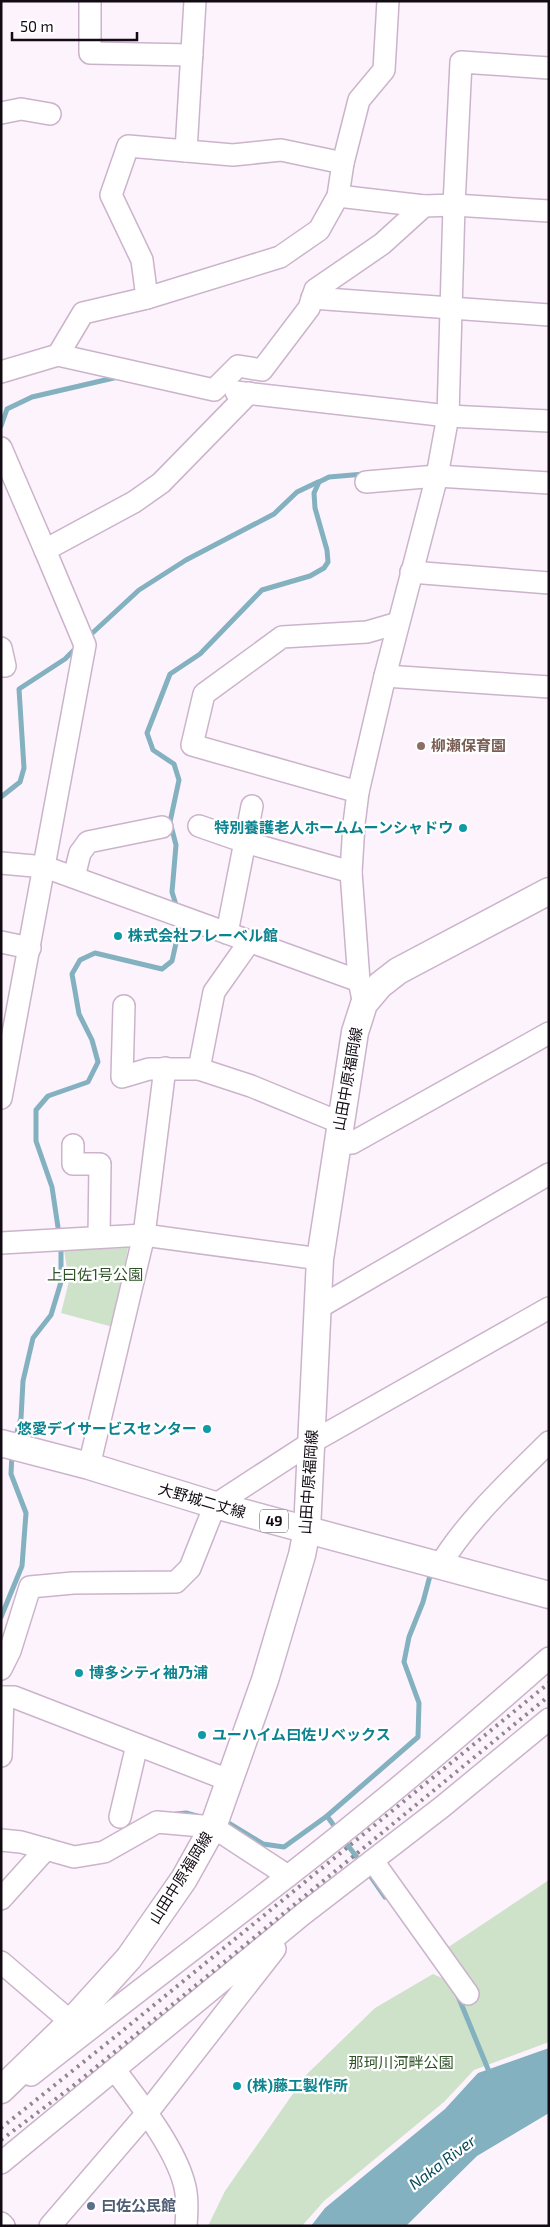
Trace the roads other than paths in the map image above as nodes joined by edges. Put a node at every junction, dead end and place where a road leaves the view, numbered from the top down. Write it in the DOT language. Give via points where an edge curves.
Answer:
graph roads {
  1 [pos="90,1"];
  2 [pos="195,1"];
  3 [pos="388,1"];
  4 [pos="192,55"];
  5 [pos="549,68"];
  6 [pos="1,113"];
  7 [pos="50,114"];
  8 [pos="186,151"];
  9 [pos="343,163"];
  10 [pos="338,196"];
  11 [pos="454,205"];
  12 [pos="424,206"];
  13 [pos="549,211"];
  14 [pos="147,298"];
  15 [pos="312,298"];
  16 [pos="452,308"];
  17 [pos="549,315"];
  18 [pos="58,355"];
  19 [pos="1,372"];
  20 [pos="214,390"];
  21 [pos="249,392"];
  22 [pos="448,416"];
  23 [pos="549,421"];
  24 [pos="1,448"];
  25 [pos="438,469"];
  26 [pos="366,482"];
  27 [pos="549,483"];
  28 [pos="45,550"];
  29 [pos="411,572"];
  30 [pos="549,583"];
  31 [pos="398,623"];
  32 [pos="1,648"];
  33 [pos="1,666"];
  34 [pos="385,676"];
  35 [pos="549,687"];
  36 [pos="358,792"];
  37 [pos="252,806"];
  38 [pos="199,826"];
  39 [pos="162,827"];
  40 [pos="245,842"];
  41 [pos="1,863"];
  42 [pos="45,867"];
  43 [pos="352,872"];
  44 [pos="74,877"];
  45 [pos="549,891"];
  46 [pos="227,933"];
  47 [pos="250,941"];
  48 [pos="1,942"];
  49 [pos="30,948"];
  50 [pos="362,992"];
  51 [pos="124,1006"];
  52 [pos="549,1033"];
  53 [pos="165,1068"];
  54 [pos="199,1070"];
  55 [pos="1,1098"];
  56 [pos="339,1133"];
  57 [pos="73,1145"];
  58 [pos="549,1174"];
  59 [pos="144,1235"];
  60 [pos="99,1237"];
  61 [pos="1,1243"];
  62 [pos="320,1259"];
  63 [pos="318,1308"];
  64 [pos="549,1308"];
  65 [pos="312,1442"];
  66 [pos="549,1442"];
  67 [pos="1,1443"];
  68 [pos="89,1466"];
  69 [pos="215,1505"];
  70 [pos="308,1530"];
  71 [pos="440,1565"];
  72 [pos="549,1595"];
  73 [pos="549,1658"];
  74 [pos="1,1669"];
  75 [pos="2,1697"];
  76 [pos="549,1719"];
  77 [pos="137,1745"];
  78 [pos="2,1755"];
  79 [pos="230,1781"];
  80 [pos="120,1817"];
  81 [pos="213,1827"];
  82 [pos="1,1840"];
  83 [pos="46,1849"];
  84 [pos="373,1861"];
  85 [pos="288,1876"];
  86 [pos="1,1899"];
  87 [pos="302,1915"];
  88 [pos="1,1962"];
  89 [pos="468,1994"];
  90 [pos="71,2022"];
  91 [pos="115,2070"];
  92 [pos="1,2090"];
  93 [pos="1,2099"];
  94 [pos="147,2113"];
  95 [pos="1,2163"];
  96 [pos="1,2223"];
  97 [pos="4,2226"];
  98 [pos="50,2226"];
  99 [pos="186,2226"];
  1 -- 4 [label="street" via="90,53"];
  2 -- 4 [label="street"];
  3 -- 9 [label="street" via="384,70 359,100"];
  4 -- 8 [label="street"];
  5 -- 11 [label="street" via="461,62"];
  6 -- 7 [label="street" via="21,109"];
  8 -- 9 [label="street" via="233,155 281,150"];
  8 -- 14 [label="street" via="128,146 111,195 142,260"];
  9 -- 10 [label="street"];
  10 -- 12 [label="street"];
  10 -- 14 [label="street" via="319,230 280,257"];
  11 -- 12 [label="street"];
  11 -- 13 [label="street"];
  11 -- 16 [label="street"];
  12 -- 15 [label="street" via="382,244 316,290"];
  14 -- 18 [label="street" via="83,313"];
  15 -- 16 [label="street"];
  15 -- 20 [label="street" via="289,337 262,370 238,366"];
  16 -- 17 [label="street"];
  16 -- 22 [label="street"];
  18 -- 19 [label="street"];
  18 -- 20 [label="street"];
  20 -- 21 [label="street"];
  21 -- 22 [label="street"];
  21 -- 28 [label="street" via="161,483 134,502"];
  22 -- 23 [label="street"];
  22 -- 25 [label="street"];
  24 -- 28 [label="street"];
  25 -- 26 [label="street"];
  25 -- 27 [label="street"];
  25 -- 29 [label="street"];
  28 -- 42 [label="street" via="83,640"];
  29 -- 30 [label="street"];
  29 -- 31 [label="street"];
  31 -- 34 [label="street"];
  31 -- 36 [label="street" via="367,632 282,637 204,694 192,745"];
  32 -- 33 [label="street" via="5,666"];
  34 -- 35 [label="street"];
  34 -- 36 [label="street"];
  36 -- 43 [label="street"];
  37 -- 40 [label="street"];
  38 -- 40 [label="street"];
  39 -- 44 [label="street" via="88,842 80,853"];
  40 -- 43 [label="street"];
  40 -- 46 [label="street"];
  41 -- 42 [label="street"];
  42 -- 44 [label="street"];
  42 -- 49 [label="street"];
  43 -- 50 [label="street"];
  44 -- 46 [label="street"];
  45 -- 50 [label="main road, 山田中原福岡線"];
  46 -- 47 [label="street"];
  47 -- 50 [label="street"];
  47 -- 54 [label="street" via="214,992"];
  48 -- 49 [label="street"];
  49 -- 55 [label="street"];
  50 -- 56 [label="main road, 山田中原福岡線"];
  51 -- 53 [label="street" via="122,1077"];
  52 -- 56 [label="street" via="352,1143"];
  53 -- 54 [label="street"];
  53 -- 59 [label="street"];
  54 -- 56 [label="street" via="251,1086"];
  56 -- 62 [label="main road, 山田中原福岡線"];
  57 -- 60 [label="street" via="72,1164 100,1164"];
  58 -- 63 [label="street"];
  59 -- 60 [label="street"];
  59 -- 62 [label="street"];
  59 -- 68 [label="street"];
  60 -- 61 [label="street"];
  62 -- 63 [label="main road, 山田中原福岡線"];
  63 -- 65 [label="main road, 山田中原福岡線"];
  64 -- 65 [label="street"];
  65 -- 69 [label="street"];
  65 -- 70 [label="main road, 山田中原福岡線"];
  66 -- 71 [label="street" via="484,1506 456,1538"];
  67 -- 68 [label="main road, 大野城二丈線 / 49"];
  68 -- 69 [label="main road, 大野城二丈線 / 49"];
  69 -- 70 [label="main road, 大野城二丈線 / 49"];
  69 -- 74 [label="street" via="190,1568 176,1582 73,1583 30,1587"];
  70 -- 71 [label="main road, 大野城二丈線 / 49"];
  70 -- 79 [label="main road, 山田中原福岡線" via="265,1680"];
  71 -- 72 [label="main road, 大野城二丈線 / 49"];
  73 -- 85 [label="street" via="463,1734"];
  75 -- 77 [label="street" via="14,1697"];
  75 -- 78 [label="street"];
  76 -- 84 [label="street"];
  77 -- 79 [label="street"];
  77 -- 80 [label="street"];
  79 -- 81 [label="main road, 山田中原福岡線"];
  81 -- 83 [label="street" via="157,1822 104,1852 74,1857"];
  81 -- 85 [label="street"];
  81 -- 90 [label="main road, 山田中原福岡線" via="184,1879 129,1958"];
  82 -- 83 [label="street"];
  83 -- 86 [label="street"];
  84 -- 87 [label="street"];
  84 -- 89 [label="street"];
  85 -- 93 [label="street"];
  87 -- 91 [label="street"];
  87 -- 94 [label="street"];
  88 -- 90 [label="street"];
  90 -- 92 [label="main road, 山田中原福岡線"];
  91 -- 94 [label="street"];
  91 -- 95 [label="street"];
  94 -- 98 [label="street"];
  94 -- 99 [label="street" via="171,2152 184,2184"];
  96 -- 97 [label="street"];
}
